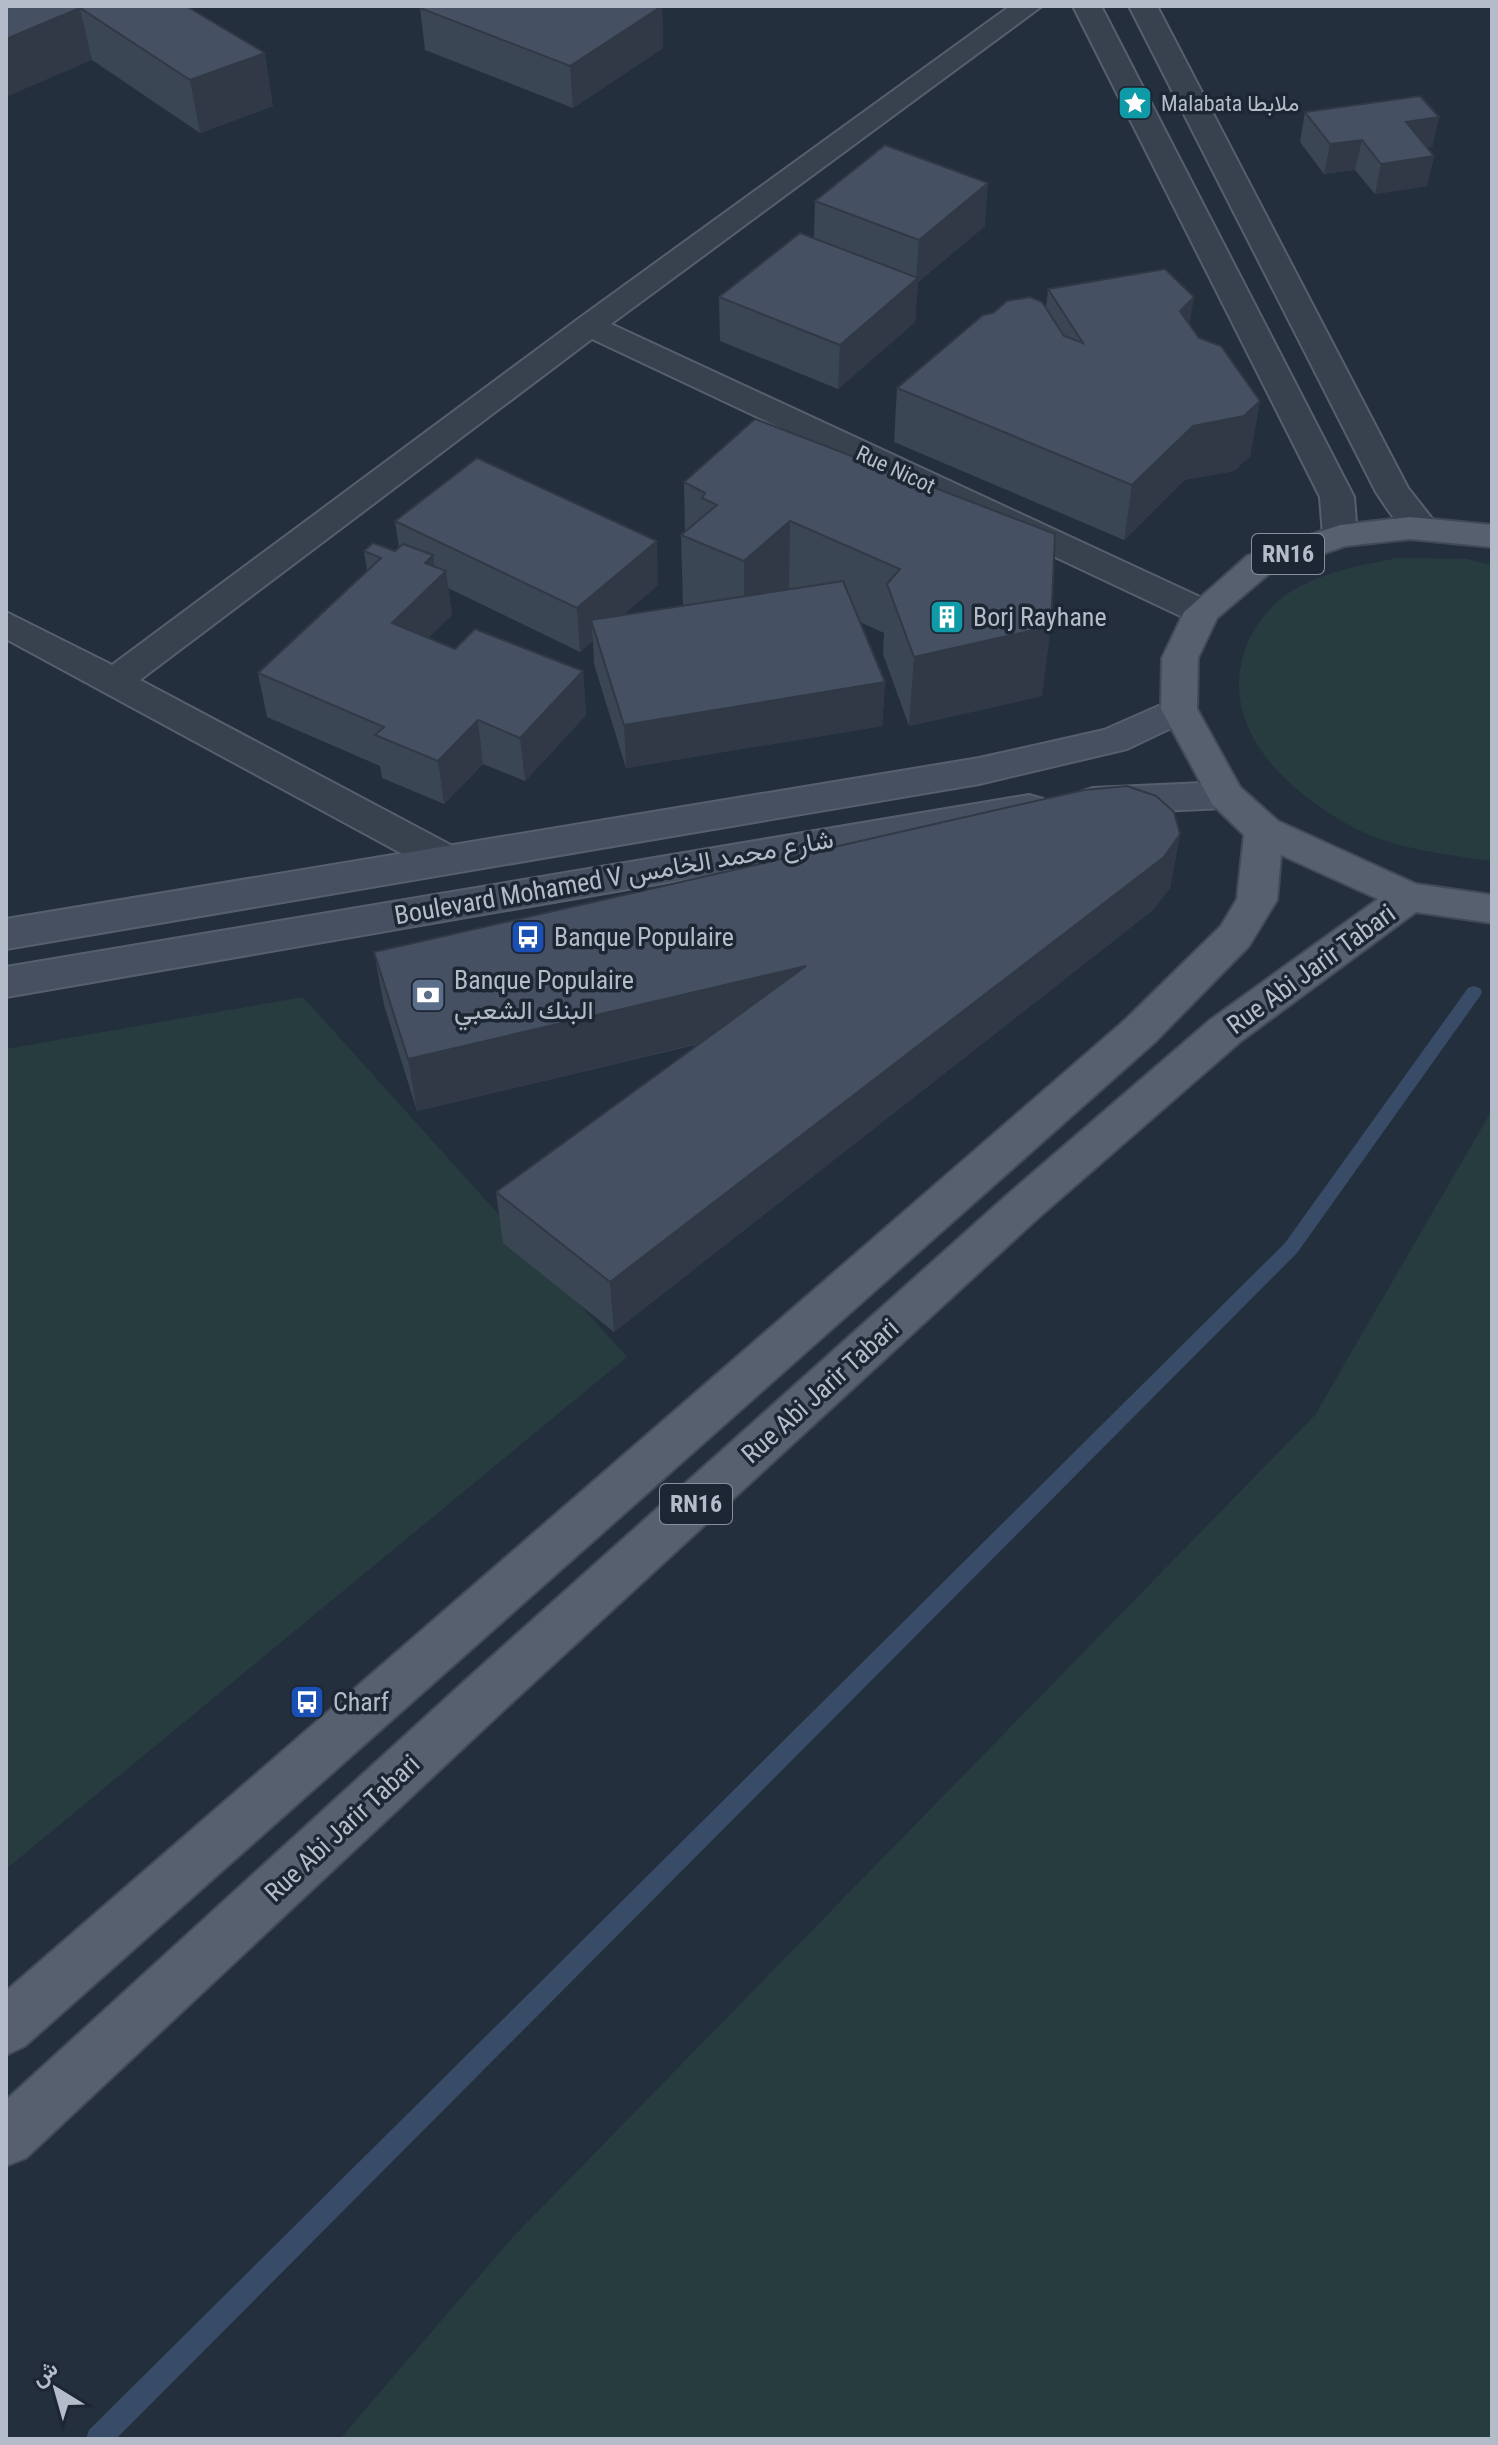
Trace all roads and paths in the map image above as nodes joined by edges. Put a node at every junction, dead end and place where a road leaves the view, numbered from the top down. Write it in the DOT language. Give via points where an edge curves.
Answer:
graph roads {
  1 [pos="1028,6"];
  2 [pos="1087,6"];
  3 [pos="1143,6"];
  4 [pos="589,326"];
  5 [pos="1424,530"];
  6 [pos="1340,536"];
  7 [pos="1492,536"];
  8 [pos="1202,612"];
  9 [pos="6,624"];
  10 [pos="114,682"];
  11 [pos="1179,709"];
  12 [pos="1225,795"];
  13 [pos="1264,831"];
  14 [pos="446,860"];
  15 [pos="1409,897"];
  16 [pos="1492,909"];
  17 [pos="6,934"];
  18 [pos="6,982"];
  19 [pos="6,2027"];
  20 [pos="6,2138"];
  1 -- 4 [label="street"];
  2 -- 6 [label="street" via="1337,497"];
  3 -- 5 [label="street" via="1393,492"];
  4 -- 8 [label="street, Rue Nicot"];
  4 -- 10 [label="street"];
  5 -- 6 [label="main road, RN16"];
  5 -- 7 [label="main road, RN16"];
  6 -- 8 [label="main road, RN16" via="1259,564"];
  8 -- 11 [label="main road, RN16" via="1180,658"];
  9 -- 10 [label="street"];
  10 -- 14 [label="street"];
  11 -- 12 [label="main road, RN16"];
  11 -- 14 [label="main road, Boulevard Mohamed V شارع محمد الخامس" via="1114,740 979,771"];
  12 -- 13 [label="main road, RN16"];
  12 -- 18 [label="main road, Boulevard Mohamed V شارع محمد الخامس" via="1147,796 991,812"];
  13 -- 15 [label="main road, RN16"];
  13 -- 19 [label="main road, RN16" via="1257,900 1235,936 1140,1031"];
  14 -- 17 [label="main road, Boulevard Mohamed V شارع محمد الخامس"];
  15 -- 16 [label="main road, RN16"];
  15 -- 20 [label="main road, Rue Abi Jarir Tabari / RN16" via="1225,1031 1022,1207"];
}
